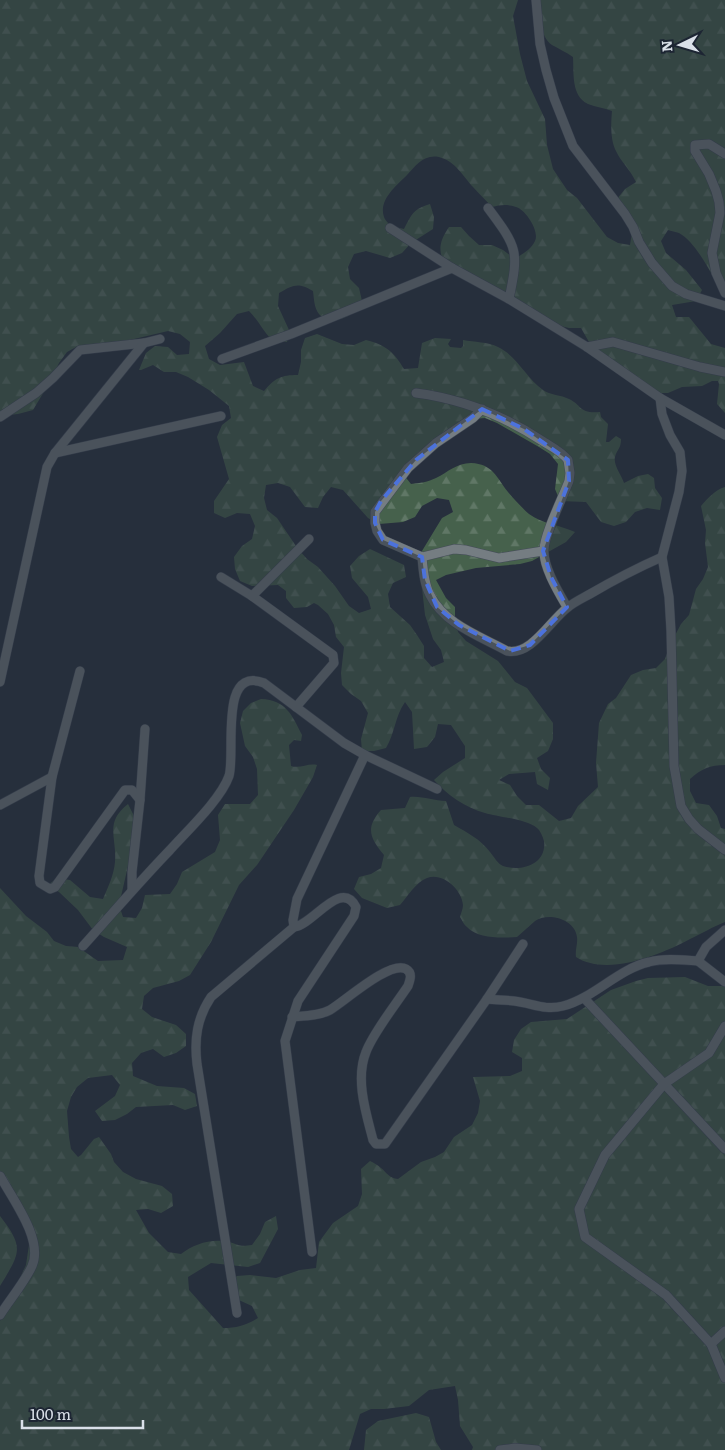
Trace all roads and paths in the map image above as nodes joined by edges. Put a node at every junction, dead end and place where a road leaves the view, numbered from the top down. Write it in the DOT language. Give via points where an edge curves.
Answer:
graph roads {
  1 [pos="536,0"];
  2 [pos="725,154"];
  3 [pos="488,208"];
  4 [pos="390,228"];
  5 [pos="452,268"];
  6 [pos="725,293"];
  7 [pos="509,299"];
  8 [pos="725,306"];
  9 [pos="160,339"];
  10 [pos="144,343"];
  11 [pos="587,347"];
  12 [pos="222,359"];
  13 [pos="725,372"];
  14 [pos="416,393"];
  15 [pos="660,398"];
  16 [pos="482,409"];
  17 [pos="221,416"];
  18 [pos="0,417"];
  19 [pos="725,435"];
  20 [pos="54,453"];
  21 [pos="309,539"];
  22 [pos="544,551"];
  23 [pos="422,556"];
  24 [pos="662,557"];
  25 [pos="221,577"];
  26 [pos="252,596"];
  27 [pos="567,607"];
  28 [pos="80,671"];
  29 [pos="0,682"];
  30 [pos="296,708"];
  31 [pos="145,728"];
  32 [pos="365,756"];
  33 [pos="52,777"];
  34 [pos="437,789"];
  35 [pos="140,800"];
  36 [pos="0,804"];
  37 [pos="725,850"];
  38 [pos="132,890"];
  39 [pos="294,927"];
  40 [pos="725,930"];
  41 [pos="523,944"];
  42 [pos="83,946"];
  43 [pos="698,961"];
  44 [pos="725,982"];
  45 [pos="584,998"];
  46 [pos="488,999"];
  47 [pos="292,1017"];
  48 [pos="725,1026"];
  49 [pos="664,1084"];
  50 [pos="725,1149"];
  51 [pos="0,1176"];
  52 [pos="312,1252"];
  53 [pos="237,1313"];
  54 [pos="0,1315"];
  55 [pos="725,1331"];
  56 [pos="711,1344"];
  57 [pos="725,1378"];
  58 [pos="500,1450"];
  59 [pos="537,1450"];
  1 -- 8 [label="street" via="546,70 573,146 625,214 652,263 672,286 686,294"];
  2 -- 6 [label="street" via="709,144 695,145 719,202 712,253"];
  3 -- 7 [label="street" via="513,243 515,262"];
  4 -- 5 [label="street"];
  5 -- 7 [label="street"];
  5 -- 12 [label="street"];
  7 -- 11 [label="street"];
  9 -- 10 [label="street"];
  10 -- 18 [label="street" via="80,350 36,393"];
  10 -- 20 [label="street"];
  11 -- 13 [label="street" via="613,342"];
  11 -- 15 [label="street"];
  14 -- 16 [label="street"];
  15 -- 19 [label="street"];
  15 -- 24 [label="street" via="662,414 680,452 682,472"];
  16 -- 22 [label="street" via="524,428 568,460 569,481"];
  16 -- 23 [label="street" via="416,460 375,512 374,523 383,540"];
  17 -- 20 [label="street"];
  20 -- 29 [label="street" via="43,478"];
  21 -- 26 [label="street"];
  22 -- 23 [label="street" via="498,558 454,549"];
  22 -- 27 [label="street" via="551,576"];
  23 -- 27 [label="street" via="429,593 437,607 459,625 508,651 520,651 530,645"];
  24 -- 27 [label="street" via="616,578"];
  24 -- 37 [label="street" via="669,597 677,786 689,819"];
  25 -- 26 [label="street"];
  26 -- 30 [label="street" via="325,648 334,658 327,673"];
  28 -- 33 [label="street"];
  30 -- 32 [label="street"];
  30 -- 38 [label="street" via="258,680 245,682 239,687 231,722 229,775 191,826"];
  31 -- 35 [label="street"];
  32 -- 34 [label="street"];
  32 -- 39 [label="street" via="297,899"];
  33 -- 35 [label="street" via="39,876 40,883 50,889 55,887 124,790 132,790"];
  33 -- 36 [label="street"];
  35 -- 38 [label="street"];
  38 -- 42 [label="street"];
  39 -- 47 [label="street" via="306,923 334,900 346,898 356,907 354,916 298,1001"];
  39 -- 53 [label="street" via="211,997 201,1014 196,1033 197,1064"];
  40 -- 43 [label="street" via="706,947"];
  41 -- 46 [label="street"];
  43 -- 44 [label="street"];
  43 -- 45 [label="street" via="647,962"];
  45 -- 46 [label="street" via="554,1008"];
  45 -- 49 [label="street"];
  46 -- 47 [label="street" via="388,1142 382,1145 374,1142 370,1131 361,1080 362,1067 373,1039 408,986 410,972 394,968 358,988 329,1011"];
  47 -- 52 [label="street" via="285,1041"];
  48 -- 49 [label="street" via="709,1053"];
  49 -- 50 [label="street"];
  49 -- 56 [label="street" via="605,1155 579,1209 585,1237 666,1295"];
  51 -- 54 [label="street" via="25,1220 34,1249 33,1265"];
  55 -- 56 [label="street"];
  56 -- 57 [label="street"];
  58 -- 59 [label="street"];
}
